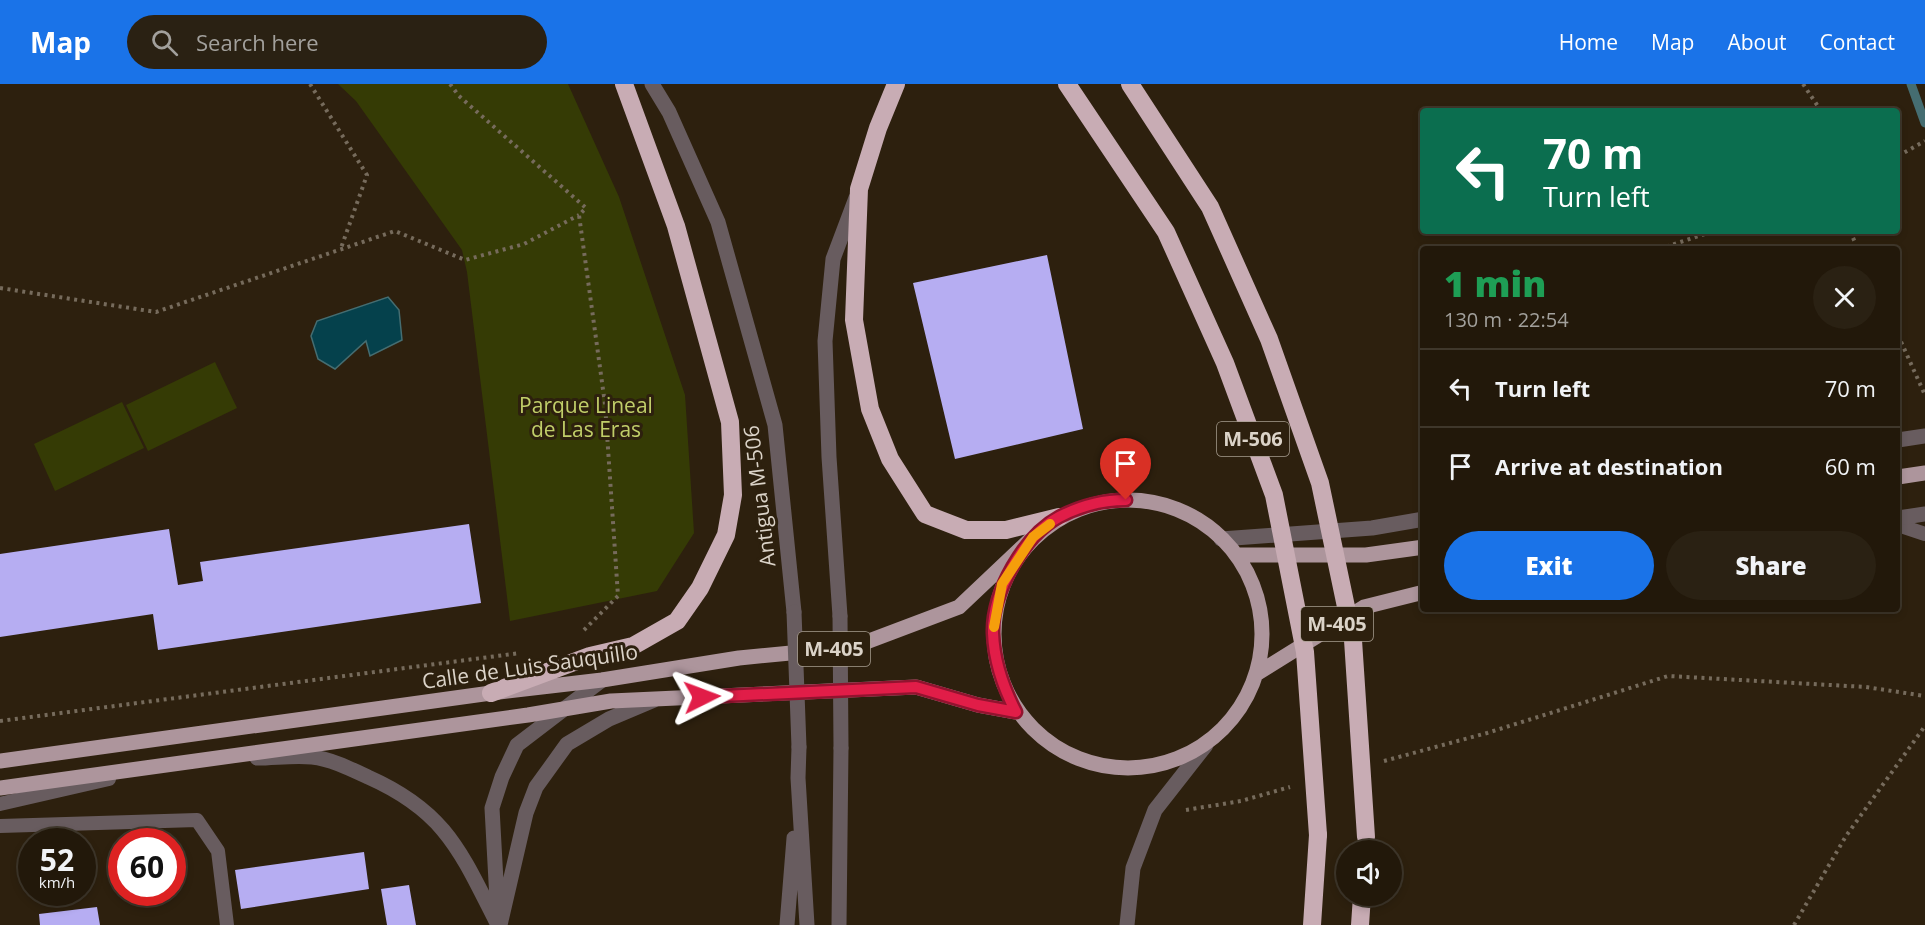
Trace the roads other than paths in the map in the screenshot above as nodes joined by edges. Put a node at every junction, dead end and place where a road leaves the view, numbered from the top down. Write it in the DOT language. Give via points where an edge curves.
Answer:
graph roads {
  1 [pos="624,84"];
  2 [pos="652,84"];
  3 [pos="896,84"];
  4 [pos="1067,84"];
  5 [pos="1130,84"];
  6 [pos="859,189"];
  7 [pos="1925,436"];
  8 [pos="1900,440"];
  9 [pos="1925,473"];
  10 [pos="1900,477"];
  11 [pos="1925,514"];
  12 [pos="1059,517"];
  13 [pos="1900,518"];
  14 [pos="1420,520"];
  15 [pos="1900,526"];
  16 [pos="1925,534"];
  17 [pos="1033,537"];
  18 [pos="1221,539"];
  19 [pos="1420,548"];
  20 [pos="1238,555"];
  21 [pos="1420,593"];
  22 [pos="1258,673"];
  23 [pos="602,680"];
  24 [pos="491,693"];
  25 [pos="654,700"];
  26 [pos="562,709"];
  27 [pos="1016,712"];
  28 [pos="1206,744"];
  29 [pos="203,758"];
  30 [pos="0,761"];
  31 [pos="798,778"];
  32 [pos="0,788"];
  33 [pos="0,804"];
  34 [pos="0,826"];
  35 [pos="1365,840"];
  36 [pos="1361,906"];
  37 [pos="227,925"];
  38 [pos="499,925"];
  39 [pos="788,925"];
  40 [pos="807,925"];
  41 [pos="840,925"];
  42 [pos="1127,925"];
  43 [pos="1312,925"];
  44 [pos="1360,925"];
  1 -- 24 [label="highway" via="676,226 730,422 733,495 726,535 700,588 677,621 633,646 590,656"];
  2 -- 31 [label="street, Antigua M-506, bridge" via="669,112 718,222 775,425 794,612"];
  3 -- 6 [label="highway"];
  4 -- 43 [label="highway, M-506, bridge" via="1166,232 1225,363 1274,495 1305,652 1318,835"];
  5 -- 35 [label="highway, M-506, bridge" via="1210,207 1269,339 1320,483 1353,640"];
  6 -- 12 [label="highway" via="854,320 870,409 890,459 925,514 966,530 1006,530"];
  6 -- 41 [label="street, bridge" via="833,259 825,341 840,616"];
  7 -- 8 [label="street"];
  9 -- 10 [label="main road"];
  11 -- 13 [label="street"];
  12 -- 17 [label="main road, M-405"];
  12 -- 18 [label="main road, M-405" via="1103,500 1149,500 1193,515"];
  14 -- 18 [label="street" via="1372,528"];
  15 -- 16 [label="lane"];
  17 -- 23 [label="main road, Calle de Luis Sauquillo / M-405" via="959,607 853,647 739,658"];
  17 -- 27 [label="main road, M-405" via="1002,584 993,630 996,660"];
  18 -- 20 [label="main road, M-405"];
  19 -- 20 [label="main road" via="1366,555"];
  20 -- 22 [label="main road, M-405" via="1250,575 1263,622"];
  21 -- 22 [label="main road, M-405" via="1364,607"];
  22 -- 28 [label="main road, M-405" via="1243,705"];
  23 -- 24 [label="main road, Calle de Luis Sauquillo / M-405"];
  23 -- 26 [label="street"];
  24 -- 30 [label="main road, Calle de Luis Sauquillo"];
  25 -- 26 [label="main road, M-405" via="611,701"];
  25 -- 27 [label="main road, M-405" via="916,687"];
  25 -- 38 [label="street" via="609,719 567,744 536,787"];
  26 -- 29 [label="main road"];
  26 -- 38 [label="street" via="517,745 492,808"];
  27 -- 28 [label="main road, M-405" via="1039,735 1088,763 1135,769 1159,765"];
  28 -- 42 [label="street" via="1152,816 1133,868"];
  29 -- 32 [label="main road"];
  29 -- 33 [label="lane"];
  29 -- 38 [label="street" via="313,757 395,789 429,813 447,833"];
  31 -- 39 [label="street"];
  31 -- 40 [label="street, Antigua M-506"];
  34 -- 37 [label="lane" via="197,820 218,851"];
  36 -- 44 [label="highway"];
}
